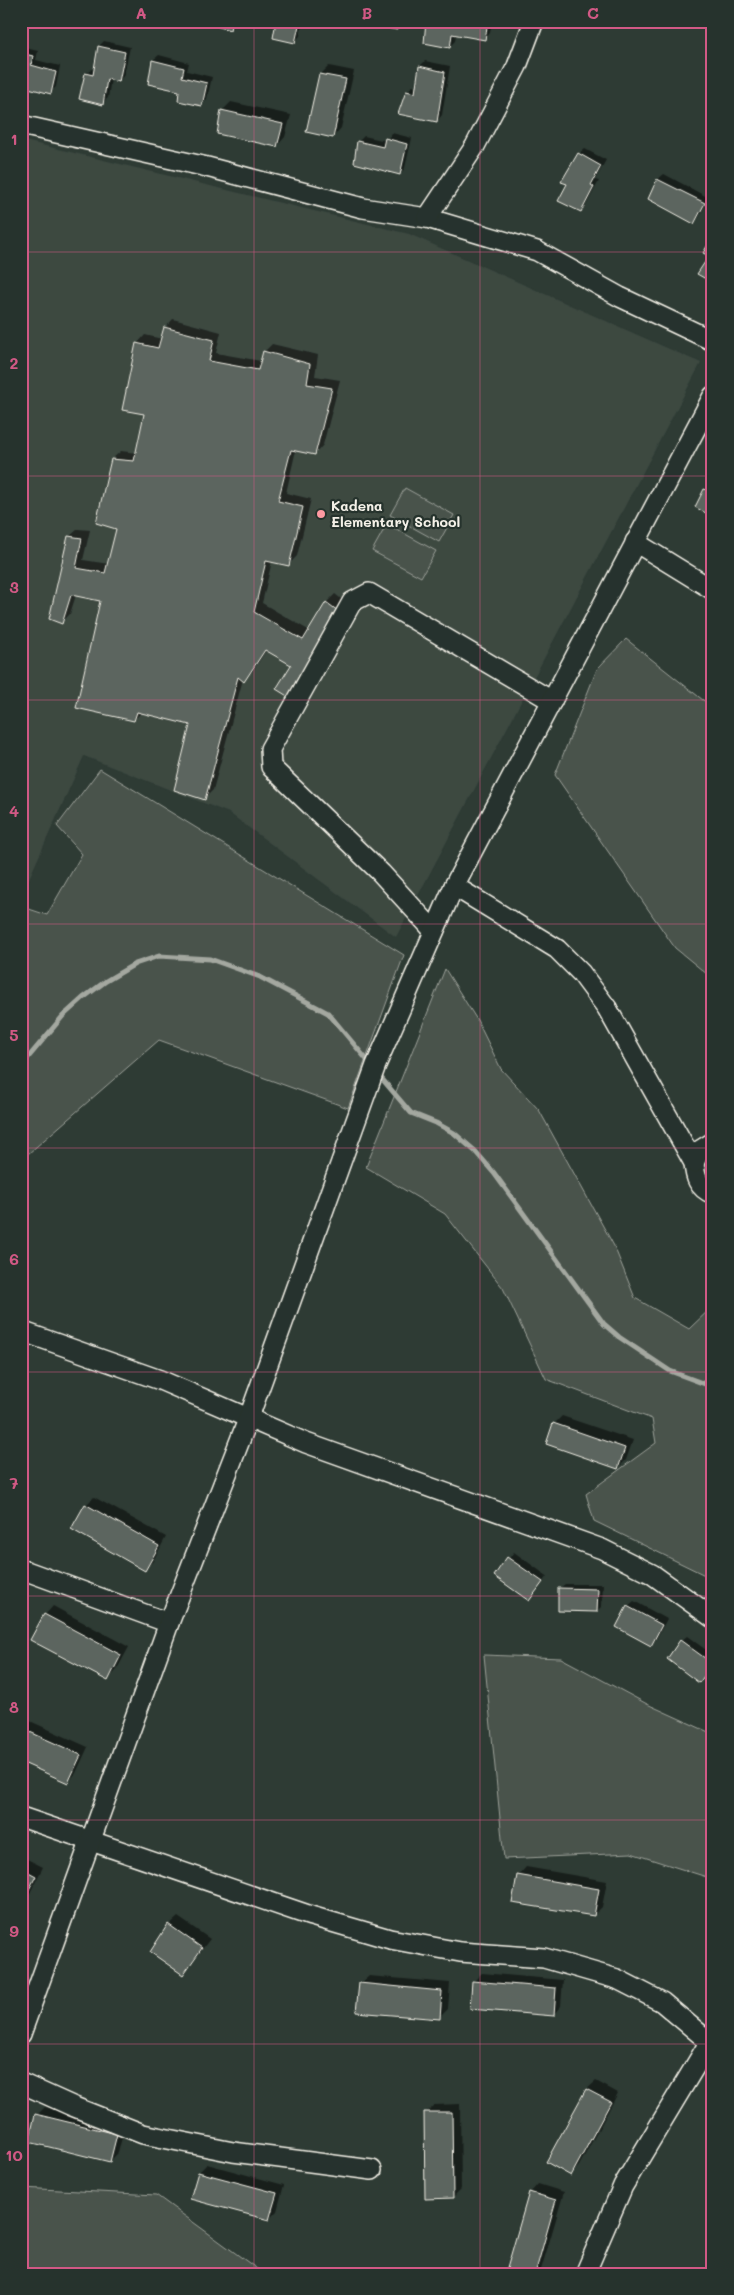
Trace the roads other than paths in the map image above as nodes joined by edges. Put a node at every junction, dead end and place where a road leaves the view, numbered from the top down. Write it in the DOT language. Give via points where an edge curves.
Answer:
graph roads {
  1 [pos="534,21"];
  2 [pos="21,126"];
  3 [pos="427,218"];
  4 [pos="713,341"];
  5 [pos="713,396"];
  6 [pos="635,542"];
  7 [pos="713,590"];
  8 [pos="552,701"];
  9 [pos="454,886"];
  10 [pos="434,931"];
  11 [pos="713,1142"];
  12 [pos="694,1163"];
  13 [pos="713,1194"];
  14 [pos="21,1331"];
  15 [pos="249,1417"];
  16 [pos="21,1569"];
  17 [pos="713,1618"];
  18 [pos="169,1623"];
  19 [pos="21,1817"];
  20 [pos="90,1842"];
  21 [pos="21,2034"];
  22 [pos="711,2044"];
  23 [pos="21,2083"];
  24 [pos="372,2170"];
  25 [pos="585,2274"];
  1 -- 3 [label="lane" via="517,66 474,146"];
  2 -- 3 [label="lane" via="207,167 363,208"];
  3 -- 4 [label="lane" via="537,251 620,297"];
  5 -- 6 [label="lane"];
  6 -- 7 [label="lane"];
  6 -- 8 [label="lane"];
  8 -- 9 [label="lane"];
  8 -- 10 [label="lane" via="369,593 352,602 270,748 271,767 381,873"];
  9 -- 10 [label="lane"];
  9 -- 12 [label="lane" via="557,949 582,973 607,1008"];
  10 -- 15 [label="lane" via="376,1065"];
  11 -- 12 [label="lane" via="700,1150"];
  12 -- 13 [label="lane" via="695,1176 702,1187"];
  14 -- 15 [label="lane" via="160,1380"];
  15 -- 17 [label="lane" via="306,1443 602,1550 652,1574"];
  15 -- 18 [label="lane"];
  16 -- 18 [label="lane"];
  18 -- 20 [label="lane"];
  19 -- 20 [label="lane"];
  20 -- 21 [label="lane"];
  20 -- 22 [label="lane" via="390,1939 460,1952 544,1958 616,1979 662,2002"];
  22 -- 25 [label="lane" via="623,2186"];
  23 -- 24 [label="lane" via="143,2134 233,2152"];
}
